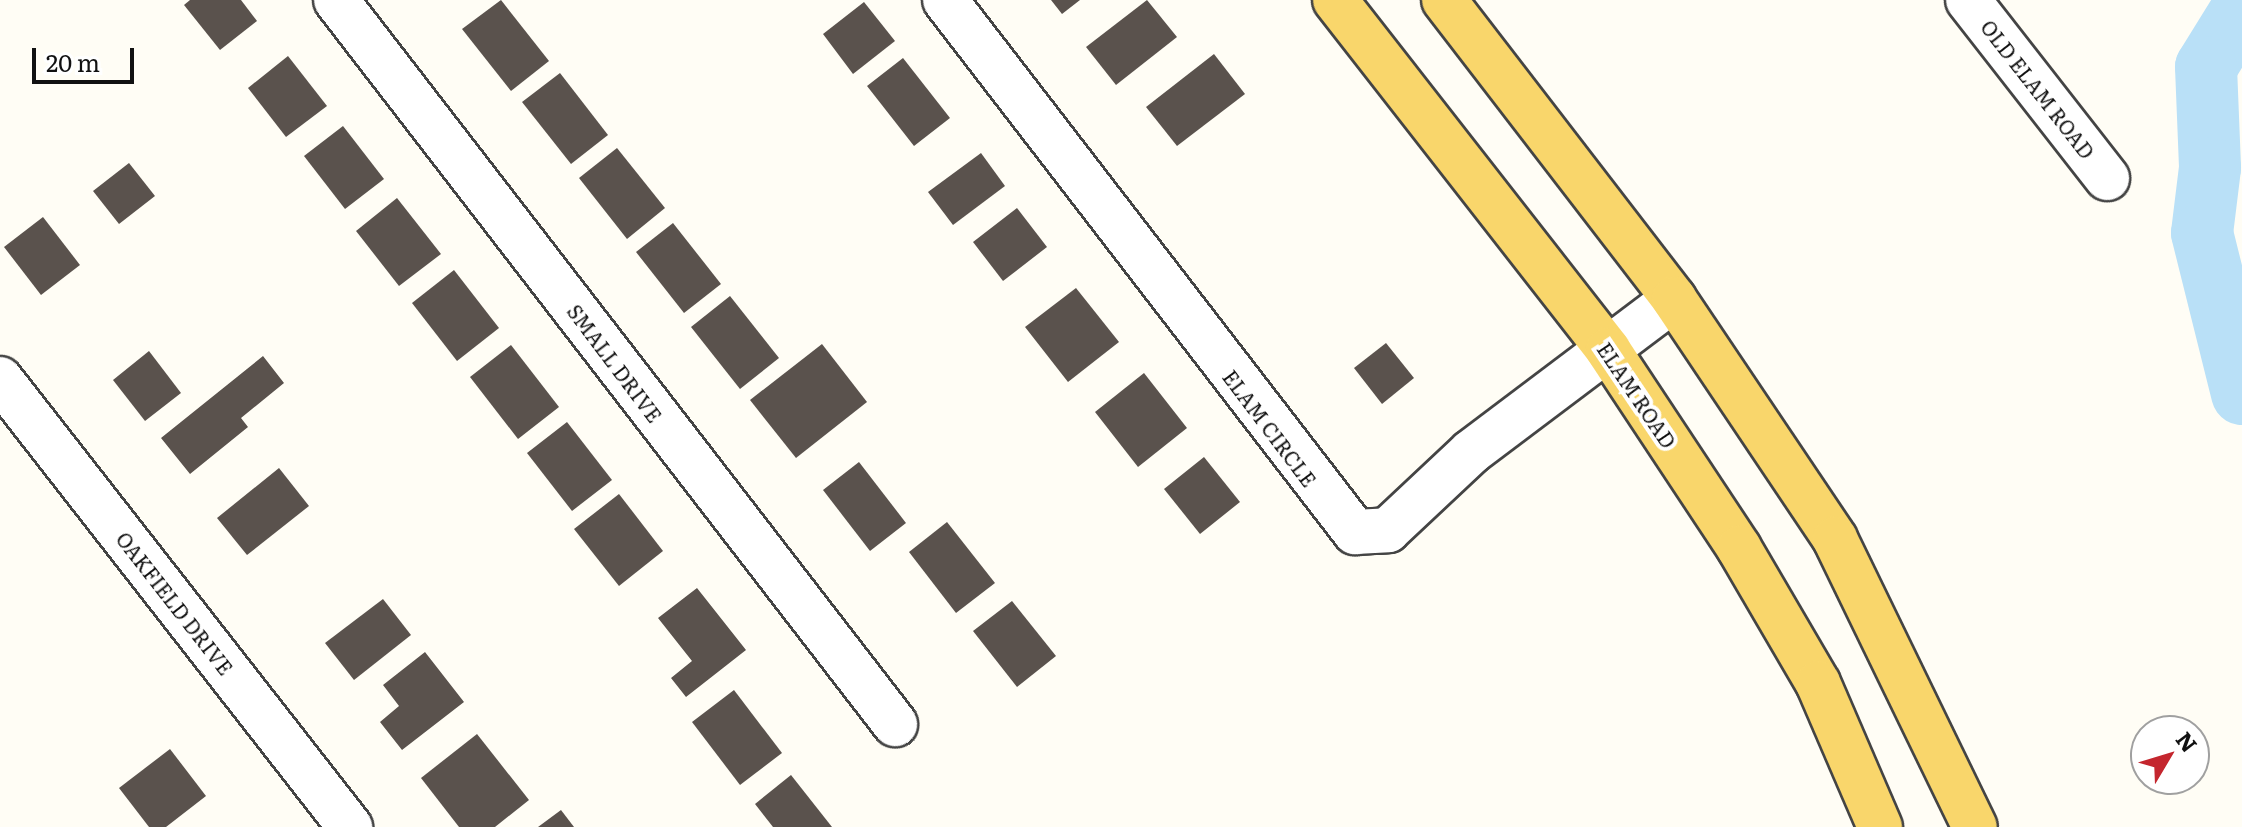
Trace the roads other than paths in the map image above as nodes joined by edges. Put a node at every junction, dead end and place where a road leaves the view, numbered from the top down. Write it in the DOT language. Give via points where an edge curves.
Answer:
graph roads {
  1 [pos="336,0"];
  2 [pos="945,0"];
  3 [pos="1335,0"];
  4 [pos="1444,0"];
  5 [pos="1968,0"];
  6 [pos="2107,178"];
  7 [pos="1674,299"];
  8 [pos="1608,350"];
  9 [pos="0,379"];
  10 [pos="895,724"];
  11 [pos="350,827"];
  12 [pos="1880,827"];
  13 [pos="1975,827"];
  1 -- 10 [label="street, SMALL DRIVE"];
  2 -- 8 [label="street, ELAM CIRCLE" via="1335,515 1355,532 1388,530 1471,452"];
  3 -- 8 [label="main road, ELAM ROAD"];
  4 -- 7 [label="main road"];
  5 -- 6 [label="street, OLD ELAM ROAD"];
  7 -- 8 [label="street, ELAM CIRCLE"];
  7 -- 13 [label="main road" via="1835,539"];
  8 -- 12 [label="main road, ELAM ROAD" via="1739,548 1818,683"];
  9 -- 11 [label="street, OAKFIELD DRIVE"];
}
